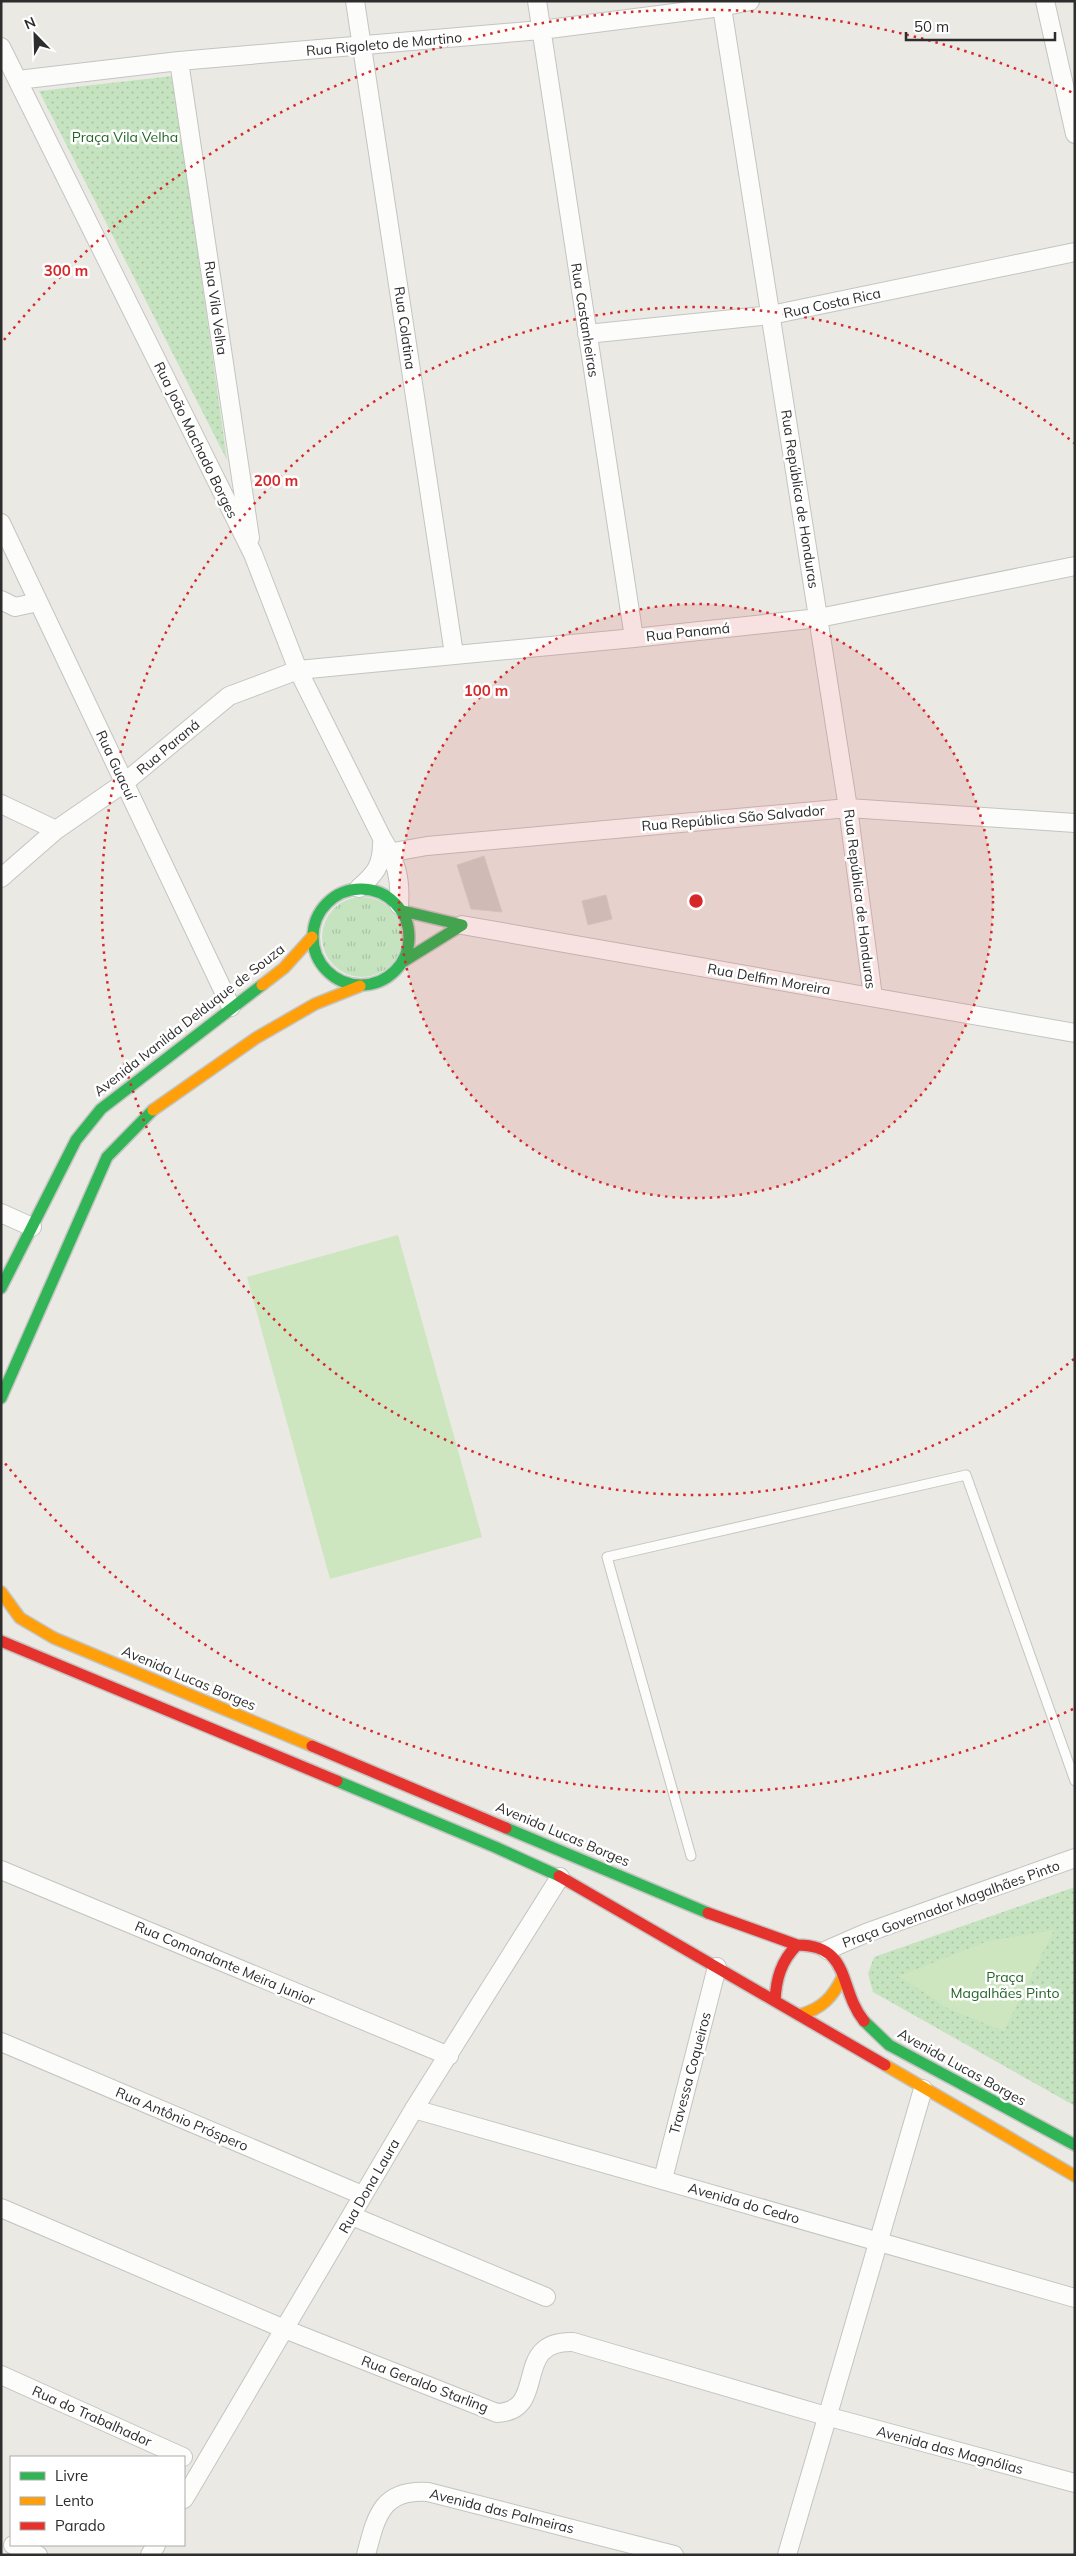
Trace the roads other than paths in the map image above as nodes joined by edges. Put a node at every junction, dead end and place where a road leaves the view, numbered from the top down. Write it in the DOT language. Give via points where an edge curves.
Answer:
graph roads {
  1 [pos="355,1"];
  2 [pos="537,1"];
  3 [pos="750,1"];
  4 [pos="1045,1"];
  5 [pos="721,4"];
  6 [pos="541,30"];
  7 [pos="1,47"];
  8 [pos="363,47"];
  9 [pos="179,61"];
  10 [pos="18,80"];
  11 [pos="1075,134"];
  12 [pos="1075,252"];
  13 [pos="771,315"];
  14 [pos="587,334"];
  15 [pos="1,523"];
  16 [pos="253,554"];
  17 [pos="1075,566"];
  18 [pos="1,600"];
  19 [pos="38,602"];
  20 [pos="819,618"];
  21 [pos="634,638"];
  22 [pos="454,654"];
  23 [pos="298,670"];
  24 [pos="124,783"];
  25 [pos="1,804"];
  26 [pos="848,808"];
  27 [pos="1075,823"];
  28 [pos="56,830"];
  29 [pos="385,849"];
  30 [pos="1,878"];
  31 [pos="359,888"];
  32 [pos="401,908"];
  33 [pos="462,925"];
  34 [pos="312,937"];
  35 [pos="404,961"];
  36 [pos="360,986"];
  37 [pos="873,998"];
  38 [pos="231,1007"];
  39 [pos="1075,1033"];
  40 [pos="1,1212"];
  41 [pos="32,1227"];
  42 [pos="1,1288"];
  43 [pos="1,1398"];
  44 [pos="1,1592"];
  45 [pos="1,1641"];
  46 [pos="1075,1781"];
  47 [pos="691,1856"];
  48 [pos="1075,1858"];
  49 [pos="1,1870"];
  50 [pos="560,1877"];
  51 [pos="797,1946"];
  52 [pos="827,1950"];
  53 [pos="717,1967"];
  54 [pos="843,1976"];
  55 [pos="775,2001"];
  56 [pos="799,2015"];
  57 [pos="1,2042"];
  58 [pos="449,2056"];
  59 [pos="923,2089"];
  60 [pos="414,2109"];
  61 [pos="1075,2145"];
  62 [pos="1075,2176"];
  63 [pos="663,2179"];
  64 [pos="362,2195"];
  65 [pos="1,2208"];
  66 [pos="352,2216"];
  67 [pos="878,2242"];
  68 [pos="546,2297"];
  69 [pos="1075,2298"];
  70 [pos="282,2328"];
  71 [pos="1,2374"];
  72 [pos="826,2416"];
  73 [pos="182,2456"];
  74 [pos="185,2457"];
  75 [pos="203,2466"];
  76 [pos="1075,2483"];
  77 [pos="185,2496"];
  78 [pos="17,2546"];
  79 [pos="38,2555"];
  80 [pos="366,2555"];
  81 [pos="674,2555"];
  82 [pos="787,2555"];
  1 -- 8 [label="street, Rua Colatina"];
  2 -- 6 [label="street, Rua Castanheiras"];
  3 -- 5 [label="street, Rua Rigoleto de Martino"];
  4 -- 11 [label="street"];
  5 -- 6 [label="street, Rua Rigoleto de Martino"];
  5 -- 13 [label="street, Rua República de Honduras"];
  6 -- 8 [label="street, Rua Rigoleto de Martino"];
  6 -- 14 [label="street, Rua Castanheiras"];
  7 -- 10 [label="street, Rua João Machado Borges"];
  8 -- 9 [label="street, Rua Rigoleto de Martino"];
  8 -- 22 [label="street, Rua Colatina"];
  9 -- 10 [label="street, Rua Rigoleto de Martino"];
  9 -- 16 [label="street, Rua Vila Velha"];
  10 -- 16 [label="street, Rua João Machado Borges"];
  12 -- 13 [label="street, Rua Costa Rica"];
  13 -- 14 [label="street, Rua Costa Rica"];
  13 -- 20 [label="street, Rua República de Honduras"];
  14 -- 21 [label="street, Rua Castanheiras"];
  15 -- 19 [label="street, Rua Guacuí"];
  16 -- 23 [label="street, Rua João Machado Borges"];
  17 -- 20 [label="street, Rua Panamá"];
  18 -- 19 [label="street" via="15,607"];
  19 -- 24 [label="street, Rua Guacuí"];
  20 -- 21 [label="street, Rua Panamá"];
  20 -- 26 [label="street, Rua República de Honduras"];
  21 -- 22 [label="street, Rua Panamá"];
  22 -- 23 [label="street, Rua Panamá"];
  23 -- 24 [label="street, Rua Paraná" via="230,696"];
  23 -- 29 [label="street, Rua João Machado Borges"];
  24 -- 28 [label="street, Rua Paraná"];
  24 -- 38 [label="street, Rua Guacuí"];
  25 -- 28 [label="street"];
  26 -- 27 [label="street, Rua República São Salvador"];
  26 -- 29 [label="street, Rua República São Salvador"];
  26 -- 37 [label="street, Rua República de Honduras"];
  28 -- 30 [label="street, Rua Paraná"];
  29 -- 31 [label="street" via="375,874"];
  29 -- 32 [label="street, Rua João Machado Borges" via="400,886"];
  31 -- 32 [label="street" via="388,896"];
  31 -- 34 [label="street" via="332,898 318,916"];
  32 -- 33 [label="street"];
  32 -- 35 [label="street" via="410,936"];
  33 -- 35 [label="street"];
  33 -- 37 [label="street, Rua Delfim Moreira"];
  34 -- 36 [label="street" via="321,965 339,979"];
  34 -- 38 [label="street, Avenida Ivanilda Delduque de Souza" via="284,968"];
  35 -- 36 [label="street" via="385,979"];
  36 -- 43 [label="street" via="306,1008 256,1038 146,1115 107,1157"];
  37 -- 39 [label="street, Rua Delfim Moreira"];
  38 -- 41 [label="street, Avenida Ivanilda Delduque de Souza" via="101,1109 76,1140"];
  40 -- 41 [label="street"];
  41 -- 42 [label="street, Avenida Ivanilda Delduque de Souza"];
  44 -- 51 [label="street, Avenida Lucas Borges" via="20,1618 54,1638 725,1920"];
  45 -- 50 [label="street"];
  46 -- 47 [label="lane" via="966,1475 607,1557"];
  48 -- 52 [label="street, Praça Governador Magalhães Pinto"];
  49 -- 58 [label="street, Rua Comandante Meira Junior"];
  50 -- 53 [label="street"];
  50 -- 58 [label="street, Rua Dona Laura"];
  51 -- 52 [label="street, Avenida Lucas Borges" via="810,1945"];
  51 -- 55 [label="street" via="788,1953 778,1970"];
  52 -- 54 [label="street, Avenida Lucas Borges" via="835,1958"];
  53 -- 55 [label="street"];
  53 -- 63 [label="street, Travessa Coqueiros"];
  54 -- 56 [label="street" via="827,2004 814,2012"];
  54 -- 61 [label="street, Avenida Lucas Borges" via="860,2016 889,2045"];
  55 -- 56 [label="street"];
  56 -- 59 [label="street"];
  57 -- 64 [label="street, Rua Antônio Próspero"];
  58 -- 60 [label="street, Rua Dona Laura"];
  59 -- 62 [label="street"];
  59 -- 67 [label="street"];
  60 -- 63 [label="street, Avenida do Cedro"];
  60 -- 64 [label="street, Rua Dona Laura"];
  63 -- 67 [label="street, Avenida do Cedro"];
  64 -- 66 [label="street, Rua Dona Laura"];
  65 -- 70 [label="street, Rua Geraldo Starling"];
  66 -- 68 [label="street"];
  66 -- 70 [label="street, Rua Dona Laura"];
  67 -- 69 [label="street, Avenida do Cedro"];
  67 -- 72 [label="street"];
  70 -- 72 [label="street, Rua Geraldo Starling" via="497,2413 515,2409 522,2400 540,2353 548,2344 560,2341 573,2342"];
  70 -- 75 [label="street, Rua Dona Laura"];
  71 -- 73 [label="street, Rua do Trabalhador"];
  72 -- 76 [label="street, Avenida das Magnólias"];
  72 -- 82 [label="street"];
  74 -- 75 [label="street, Rua do Trabalhador"];
  75 -- 77 [label="street, Rua Dona Laura"];
  78 -- 79 [label="street"];
  80 -- 81 [label="street, Avenida das Palmeiras" via="380,2510 392,2498 410,2491 428,2492"];
}
